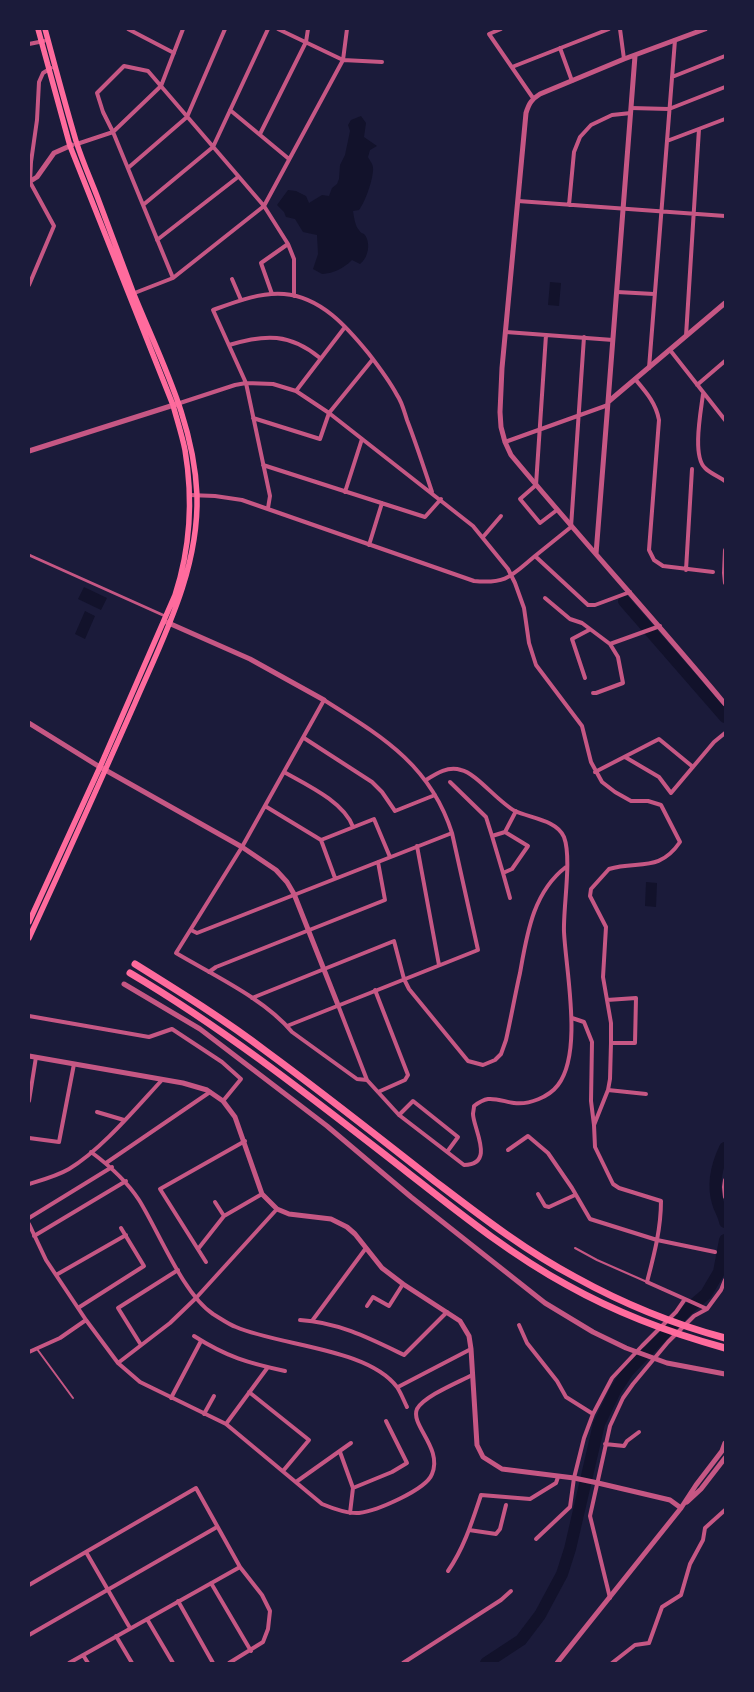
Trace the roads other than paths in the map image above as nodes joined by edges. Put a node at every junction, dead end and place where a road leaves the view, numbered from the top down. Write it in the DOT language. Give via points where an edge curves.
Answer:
graph roads {
  1 [pos="38,29"];
  2 [pos="45,29"];
  3 [pos="128,29"];
  4 [pos="183,29"];
  5 [pos="225,29"];
  6 [pos="268,29"];
  7 [pos="278,29"];
  8 [pos="308,29"];
  9 [pos="347,29"];
  10 [pos="501,29"];
  11 [pos="609,29"];
  12 [pos="620,29"];
  13 [pos="705,29"];
  14 [pos="675,40"];
  15 [pos="45,41"];
  16 [pos="306,42"];
  17 [pos="29,44"];
  18 [pos="560,48"];
  19 [pos="174,53"];
  20 [pos="635,56"];
  21 [pos="725,56"];
  22 [pos="624,59"];
  23 [pos="343,60"];
  24 [pos="382,62"];
  25 [pos="56,67"];
  26 [pos="512,67"];
  27 [pos="49,69"];
  28 [pos="672,77"];
  29 [pos="572,81"];
  30 [pos="161,86"];
  31 [pos="725,87"];
  32 [pos="533,98"];
  33 [pos="669,109"];
  34 [pos="230,110"];
  35 [pos="631,111"];
  36 [pos="187,117"];
  37 [pos="725,119"];
  38 [pos="699,128"];
  39 [pos="113,132"];
  40 [pos="260,134"];
  41 [pos="666,141"];
  42 [pos="74,145"];
  43 [pos="213,147"];
  44 [pos="289,159"];
  45 [pos="128,168"];
  46 [pos="238,177"];
  47 [pos="30,182"];
  48 [pos="518,201"];
  49 [pos="143,205"];
  50 [pos="569,205"];
  51 [pos="264,206"];
  52 [pos="624,210"];
  53 [pos="661,211"];
  54 [pos="694,214"];
  55 [pos="725,216"];
  56 [pos="158,240"];
  57 [pos="288,244"];
  58 [pos="173,278"];
  59 [pos="232,279"];
  60 [pos="29,285"];
  61 [pos="617,292"];
  62 [pos="131,294"];
  63 [pos="272,294"];
  64 [pos="654,294"];
  65 [pos="294,296"];
  66 [pos="241,300"];
  67 [pos="724,307"];
  68 [pos="345,327"];
  69 [pos="506,332"];
  70 [pos="546,335"];
  71 [pos="686,336"];
  72 [pos="584,338"];
  73 [pos="613,340"];
  74 [pos="229,345"];
  75 [pos="670,350"];
  76 [pos="320,358"];
  77 [pos="373,359"];
  78 [pos="725,361"];
  79 [pos="649,368"];
  80 [pos="635,379"];
  81 [pos="246,383"];
  82 [pos="697,384"];
  83 [pos="296,390"];
  84 [pos="703,394"];
  85 [pos="180,403"];
  86 [pos="608,404"];
  87 [pos="173,405"];
  88 [pos="329,413"];
  89 [pos="578,417"];
  90 [pos="253,418"];
  91 [pos="725,420"];
  92 [pos="540,430"];
  93 [pos="362,438"];
  94 [pos="505,442"];
  95 [pos="29,452"];
  96 [pos="263,465"];
  97 [pos="692,468"];
  98 [pos="725,481"];
  99 [pos="536,485"];
  100 [pos="345,492"];
  101 [pos="432,492"];
  102 [pos="197,494"];
  103 [pos="189,495"];
  104 [pos="441,499"];
  105 [pos="382,504"];
  106 [pos="268,508"];
  107 [pos="557,510"];
  108 [pos="501,516"];
  109 [pos="571,527"];
  110 [pos="483,537"];
  111 [pos="369,545"];
  112 [pos="725,550"];
  113 [pos="29,554"];
  114 [pos="596,554"];
  115 [pos="535,556"];
  116 [pos="686,570"];
  117 [pos="713,572"];
  118 [pos="724,573"];
  119 [pos="511,576"];
  120 [pos="725,583"];
  121 [pos="630,592"];
  122 [pos="545,598"];
  123 [pos="167,621"];
  124 [pos="660,626"];
  125 [pos="589,630"];
  126 [pos="610,644"];
  127 [pos="585,678"];
  128 [pos="593,693"];
  129 [pos="324,700"];
  130 [pos="725,704"];
  131 [pos="29,723"];
  132 [pos="725,733"];
  133 [pos="304,738"];
  134 [pos="625,757"];
  135 [pos="693,767"];
  136 [pos="103,769"];
  137 [pos="284,772"];
  138 [pos="595,772"];
  139 [pos="426,780"];
  140 [pos="450,782"];
  141 [pos="435,795"];
  142 [pos="265,806"];
  143 [pos="516,811"];
  144 [pos="353,827"];
  145 [pos="452,832"];
  146 [pos="505,832"];
  147 [pos="492,836"];
  148 [pos="322,840"];
  149 [pos="417,846"];
  150 [pos="242,847"];
  151 [pos="390,857"];
  152 [pos="378,862"];
  153 [pos="566,867"];
  154 [pos="503,873"];
  155 [pos="335,878"];
  156 [pos="294,894"];
  157 [pos="510,898"];
  158 [pos="29,922"];
  159 [pos="191,930"];
  160 [pos="309,931"];
  161 [pos="29,938"];
  162 [pos="135,964"];
  163 [pos="439,965"];
  164 [pos="324,968"];
  165 [pos="209,972"];
  166 [pos="130,973"];
  167 [pos="404,979"];
  168 [pos="124,984"];
  169 [pos="375,990"];
  170 [pos="252,998"];
  171 [pos="607,1000"];
  172 [pos="338,1005"];
  173 [pos="29,1016"];
  174 [pos="572,1018"];
  175 [pos="287,1026"];
  176 [pos="611,1044"];
  177 [pos="29,1056"];
  178 [pos="36,1058"];
  179 [pos="74,1064"];
  180 [pos="162,1080"];
  181 [pos="367,1080"];
  182 [pos="608,1090"];
  183 [pos="210,1092"];
  184 [pos="378,1092"];
  185 [pos="646,1094"];
  186 [pos="29,1101"];
  187 [pos="223,1101"];
  188 [pos="97,1112"];
  189 [pos="399,1115"];
  190 [pos="124,1120"];
  191 [pos="594,1125"];
  192 [pos="29,1138"];
  193 [pos="245,1141"];
  194 [pos="508,1150"];
  195 [pos="92,1152"];
  196 [pos="447,1152"];
  197 [pos="106,1163"];
  198 [pos="112,1167"];
  199 [pos="725,1180"];
  200 [pos="126,1181"];
  201 [pos="29,1184"];
  202 [pos="262,1194"];
  203 [pos="538,1194"];
  204 [pos="575,1196"];
  205 [pos="725,1197"];
  206 [pos="215,1202"];
  207 [pos="277,1209"];
  208 [pos="224,1216"];
  209 [pos="29,1218"];
  210 [pos="29,1224"];
  211 [pos="121,1228"];
  212 [pos="126,1235"];
  213 [pos="34,1236"];
  214 [pos="658,1240"];
  215 [pos="366,1248"];
  216 [pos="575,1248"];
  217 [pos="198,1250"];
  218 [pos="714,1252"];
  219 [pos="206,1262"];
  220 [pos="178,1270"];
  221 [pos="56,1275"];
  222 [pos="647,1282"];
  223 [pos="725,1283"];
  224 [pos="403,1284"];
  225 [pos="196,1298"];
  226 [pos="685,1299"];
  227 [pos="367,1306"];
  228 [pos="78,1308"];
  229 [pos="707,1309"];
  230 [pos="447,1312"];
  231 [pos="86,1320"];
  232 [pos="300,1320"];
  233 [pos="312,1320"];
  234 [pos="520,1325"];
  235 [pos="194,1336"];
  236 [pos="725,1338"];
  237 [pos="201,1341"];
  238 [pos="141,1346"];
  239 [pos="725,1348"];
  240 [pos="37,1349"];
  241 [pos="471,1349"];
  242 [pos="29,1352"];
  243 [pos="118,1363"];
  244 [pos="268,1367"];
  245 [pos="285,1371"];
  246 [pos="725,1374"];
  247 [pos="472,1375"];
  248 [pos="398,1387"];
  249 [pos="249,1392"];
  250 [pos="214,1396"];
  251 [pos="73,1398"];
  252 [pos="170,1398"];
  253 [pos="407,1407"];
  254 [pos="204,1414"];
  255 [pos="593,1414"];
  256 [pos="386,1420"];
  257 [pos="226,1424"];
  258 [pos="639,1432"];
  259 [pos="351,1443"];
  260 [pos="725,1443"];
  261 [pos="605,1444"];
  262 [pos="340,1452"];
  263 [pos="725,1458"];
  264 [pos="283,1471"];
  265 [pos="558,1477"];
  266 [pos="574,1478"];
  267 [pos="296,1482"];
  268 [pos="598,1483"];
  269 [pos="353,1488"];
  270 [pos="506,1506"];
  271 [pos="681,1508"];
  272 [pos="725,1510"];
  273 [pos="350,1513"];
  274 [pos="217,1526"];
  275 [pos="469,1530"];
  276 [pos="536,1539"];
  277 [pos="86,1552"];
  278 [pos="240,1567"];
  279 [pos="448,1571"];
  280 [pos="211,1583"];
  281 [pos="29,1585"];
  282 [pos="108,1590"];
  283 [pos="511,1591"];
  284 [pos="610,1599"];
  285 [pos="178,1601"];
  286 [pos="147,1619"];
  287 [pos="130,1628"];
  288 [pos="29,1635"];
  289 [pos="116,1636"];
  290 [pos="251,1651"];
  291 [pos="83,1655"];
  292 [pos="69,1663"];
  293 [pos="88,1663"];
  294 [pos="132,1663"];
  295 [pos="173,1663"];
  296 [pos="213,1663"];
  297 [pos="229,1663"];
  298 [pos="402,1663"];
  299 [pos="557,1663"];
  300 [pos="612,1663"];
  1 -- 15 [label="main road"];
  2 -- 15 [label="main road"];
  3 -- 19 [label="street"];
  4 -- 19 [label="street"];
  5 -- 36 [label="street"];
  6 -- 34 [label="street"];
  7 -- 16 [label="street"];
  8 -- 16 [label="street"];
  9 -- 23 [label="street"];
  10 -- 26 [label="street" via="489,34"];
  11 -- 18 [label="street"];
  12 -- 22 [label="street"];
  13 -- 14 [label="street"];
  14 -- 20 [label="street"];
  14 -- 28 [label="street"];
  15 -- 17 [label="street"];
  15 -- 25 [label="main road"];
  15 -- 27 [label="main road"];
  16 -- 23 [label="street"];
  16 -- 40 [label="street"];
  18 -- 26 [label="street"];
  18 -- 29 [label="street"];
  19 -- 30 [label="street"];
  20 -- 22 [label="street"];
  20 -- 35 [label="street"];
  21 -- 28 [label="street"];
  22 -- 29 [label="street"];
  23 -- 24 [label="street"];
  23 -- 44 [label="street"];
  25 -- 27 [label="street"];
  25 -- 42 [label="main road"];
  26 -- 32 [label="street"];
  27 -- 42 [label="main road"];
  27 -- 47 [label="street" via="38,82"];
  28 -- 33 [label="street"];
  29 -- 32 [label="street"];
  30 -- 36 [label="street"];
  30 -- 39 [label="street"];
  30 -- 39 [label="street" via="148,71 124,66 97,93"];
  31 -- 33 [label="street"];
  32 -- 48 [label="street" via="526,112"];
  33 -- 35 [label="street"];
  33 -- 41 [label="street"];
  34 -- 40 [label="street"];
  34 -- 43 [label="street"];
  35 -- 50 [label="street" via="612,115 591,125 580,136 574,152"];
  35 -- 52 [label="street"];
  36 -- 43 [label="street"];
  36 -- 45 [label="street"];
  37 -- 38 [label="street"];
  38 -- 41 [label="street"];
  38 -- 54 [label="street"];
  39 -- 42 [label="street"];
  39 -- 45 [label="street"];
  40 -- 44 [label="street"];
  41 -- 53 [label="street"];
  42 -- 47 [label="street" via="54,153"];
  42 -- 62 [label="main road"];
  43 -- 46 [label="street"];
  43 -- 49 [label="street"];
  44 -- 51 [label="street"];
  45 -- 49 [label="street"];
  46 -- 51 [label="street"];
  46 -- 56 [label="street"];
  47 -- 60 [label="street" via="54,226"];
  48 -- 50 [label="street"];
  48 -- 69 [label="street"];
  49 -- 56 [label="street"];
  50 -- 52 [label="street"];
  51 -- 57 [label="street"];
  51 -- 58 [label="street"];
  52 -- 53 [label="street"];
  52 -- 61 [label="street"];
  53 -- 54 [label="street"];
  53 -- 64 [label="street"];
  54 -- 55 [label="street"];
  54 -- 71 [label="street"];
  56 -- 58 [label="street"];
  57 -- 63 [label="street" via="261,263"];
  57 -- 65 [label="street" via="294,259"];
  58 -- 62 [label="street"];
  59 -- 66 [label="street"];
  61 -- 64 [label="street"];
  61 -- 73 [label="street"];
  62 -- 85 [label="main road"];
  62 -- 87 [label="main road"];
  63 -- 65 [label="street"];
  63 -- 66 [label="street"];
  64 -- 79 [label="street"];
  65 -- 68 [label="street" via="321,306"];
  66 -- 74 [label="street" via="213,310"];
  67 -- 71 [label="street"];
  68 -- 76 [label="street"];
  68 -- 77 [label="street"];
  69 -- 70 [label="street"];
  69 -- 94 [label="street" via="500,412"];
  70 -- 72 [label="street"];
  70 -- 92 [label="street"];
  71 -- 75 [label="street"];
  72 -- 73 [label="street"];
  72 -- 89 [label="street"];
  73 -- 86 [label="street"];
  74 -- 76 [label="street" via="267,336 284,338 300,343"];
  74 -- 81 [label="street"];
  75 -- 79 [label="street"];
  75 -- 82 [label="street"];
  76 -- 83 [label="street"];
  77 -- 88 [label="street"];
  77 -- 101 [label="street" via="398,396"];
  78 -- 82 [label="street"];
  79 -- 80 [label="street"];
  80 -- 86 [label="street"];
  80 -- 116 [label="street" via="652,400 659,420 649,550 654,560 663,566"];
  81 -- 83 [label="street" via="273,384"];
  81 -- 85 [label="street"];
  81 -- 90 [label="street"];
  82 -- 84 [label="street"];
  83 -- 88 [label="street"];
  84 -- 91 [label="street"];
  84 -- 98 [label="street" via="700,458 705,468"];
  85 -- 87 [label="street"];
  85 -- 102 [label="main road"];
  86 -- 89 [label="street"];
  86 -- 114 [label="street"];
  87 -- 95 [label="street"];
  87 -- 103 [label="main road" via="185,449"];
  88 -- 90 [label="street" via="320,439"];
  88 -- 93 [label="street"];
  89 -- 92 [label="street"];
  89 -- 109 [label="street"];
  90 -- 96 [label="street"];
  92 -- 94 [label="street"];
  92 -- 99 [label="street"];
  93 -- 100 [label="street"];
  93 -- 101 [label="street"];
  94 -- 99 [label="street" via="511,455"];
  96 -- 100 [label="street"];
  96 -- 106 [label="street" via="270,496"];
  97 -- 116 [label="street"];
  99 -- 107 [label="street"];
  99 -- 107 [label="street" via="520,499 540,524"];
  100 -- 105 [label="street"];
  101 -- 104 [label="street"];
  102 -- 103 [label="street"];
  102 -- 106 [label="street" via="242,500"];
  102 -- 123 [label="main road" via="190,561 184,586"];
  103 -- 123 [label="main road" via="187,544"];
  104 -- 105 [label="street" via="425,517"];
  104 -- 110 [label="street"];
  105 -- 111 [label="street"];
  106 -- 111 [label="street"];
  107 -- 109 [label="street"];
  108 -- 110 [label="street"];
  109 -- 114 [label="street"];
  109 -- 115 [label="street"];
  110 -- 119 [label="street"];
  111 -- 119 [label="street" via="474,582 492,583"];
  112 -- 118 [label="street"];
  113 -- 123 [label="street"];
  114 -- 121 [label="street"];
  115 -- 119 [label="street"];
  115 -- 121 [label="street" via="588,604 595,605"];
  116 -- 117 [label="street"];
  118 -- 120 [label="street"];
  119 -- 138 [label="street" via="524,608 536,665 582,726"];
  121 -- 124 [label="street"];
  122 -- 125 [label="street"];
  123 -- 129 [label="street" via="250,659"];
  123 -- 136 [label="main road"];
  124 -- 126 [label="street"];
  124 -- 130 [label="street"];
  125 -- 126 [label="street"];
  125 -- 127 [label="street" via="572,639"];
  126 -- 128 [label="street" via="618,657 623,683"];
  129 -- 133 [label="street"];
  129 -- 139 [label="street" via="397,749"];
  131 -- 136 [label="street"];
  132 -- 135 [label="street"];
  133 -- 137 [label="street"];
  133 -- 141 [label="street" via="372,782 395,811"];
  134 -- 135 [label="street" via="659,739"];
  134 -- 135 [label="street" via="659,777 671,793"];
  134 -- 138 [label="street"];
  136 -- 150 [label="street"];
  136 -- 158 [label="main road"];
  136 -- 161 [label="main road"];
  137 -- 142 [label="street"];
  137 -- 144 [label="street" via="332,801 350,819"];
  138 -- 171 [label="street" via="602,782 631,802 648,801 661,806 680,842 676,849 655,863 609,869 592,889 590,896 606,927 603,977"];
  139 -- 141 [label="street"];
  139 -- 143 [label="street" via="441,771 462,770"];
  140 -- 147 [label="street" via="486,817"];
  141 -- 145 [label="street"];
  142 -- 148 [label="street"];
  142 -- 150 [label="street"];
  143 -- 146 [label="street"];
  143 -- 153 [label="street" via="554,826 564,836"];
  144 -- 148 [label="street"];
  144 -- 151 [label="street" via="374,819"];
  145 -- 149 [label="street"];
  145 -- 163 [label="street" via="478,950"];
  146 -- 147 [label="street"];
  146 -- 154 [label="street" via="528,846 512,869"];
  147 -- 154 [label="street"];
  148 -- 155 [label="street"];
  149 -- 151 [label="street"];
  149 -- 163 [label="street"];
  150 -- 156 [label="street" via="276,870"];
  150 -- 159 [label="street"];
  151 -- 152 [label="street"];
  152 -- 155 [label="street"];
  152 -- 160 [label="street" via="385,900"];
  153 -- 167 [label="street" via="556,874 534,912 506,1040 495,1060 483,1065 468,1061"];
  153 -- 174 [label="street" via="564,932"];
  154 -- 157 [label="street"];
  155 -- 156 [label="street"];
  156 -- 159 [label="street" via="197,932"];
  156 -- 160 [label="street"];
  159 -- 165 [label="street" via="176,953"];
  160 -- 164 [label="street"];
  160 -- 165 [label="street"];
  162 -- 236 [label="highway" via="267,1051 463,1203 526,1247 575,1278 659,1316"];
  163 -- 167 [label="street"];
  164 -- 167 [label="street" via="394,941"];
  164 -- 170 [label="street"];
  164 -- 172 [label="street"];
  165 -- 170 [label="street"];
  166 -- 239 [label="highway" via="254,1054 457,1211 567,1285 650,1324"];
  167 -- 169 [label="street"];
  168 -- 246 [label="street" via="200,1029 327,1126 545,1303 626,1348 667,1362"];
  169 -- 172 [label="street"];
  169 -- 184 [label="street" via="408,1075 405,1080"];
  170 -- 175 [label="street"];
  171 -- 176 [label="street"];
  171 -- 176 [label="street" via="636,998 635,1042"];
  172 -- 175 [label="street"];
  172 -- 181 [label="street"];
  173 -- 187 [label="street" via="149,1037 172,1029 222,1062 241,1080"];
  174 -- 191 [label="street" via="584,1022 592,1042"];
  174 -- 196 [label="street" via="568,1068 557,1087 528,1102 481,1101 474,1106 473,1116 481,1154 476,1161 464,1165"];
  175 -- 181 [label="street" via="357,1079"];
  176 -- 182 [label="street"];
  177 -- 178 [label="street"];
  178 -- 179 [label="street"];
  178 -- 186 [label="street"];
  179 -- 180 [label="street"];
  179 -- 192 [label="street" via="58,1142"];
  180 -- 183 [label="street" via="197,1086"];
  180 -- 190 [label="street"];
  181 -- 184 [label="street"];
  182 -- 185 [label="street"];
  182 -- 191 [label="street"];
  183 -- 187 [label="street"];
  183 -- 197 [label="street"];
  184 -- 189 [label="street"];
  187 -- 193 [label="street" via="236,1117"];
  188 -- 190 [label="street"];
  189 -- 196 [label="street"];
  189 -- 196 [label="street" via="413,1101 458,1137"];
  190 -- 195 [label="street"];
  191 -- 214 [label="street" via="595,1147 613,1184 660,1201"];
  193 -- 202 [label="street"];
  193 -- 217 [label="street" via="160,1189"];
  194 -- 204 [label="street" via="528,1136 548,1154"];
  195 -- 197 [label="street"];
  195 -- 201 [label="street" via="69,1169"];
  197 -- 198 [label="street"];
  198 -- 200 [label="street"];
  198 -- 209 [label="street"];
  199 -- 205 [label="street"];
  200 -- 213 [label="street"];
  200 -- 220 [label="street"];
  202 -- 207 [label="street"];
  202 -- 208 [label="street"];
  203 -- 204 [label="street" via="549,1207"];
  204 -- 214 [label="street" via="590,1219"];
  206 -- 208 [label="street"];
  207 -- 215 [label="street" via="289,1214 331,1219 356,1234"];
  207 -- 225 [label="street"];
  208 -- 217 [label="street"];
  210 -- 213 [label="street"];
  211 -- 212 [label="street"];
  212 -- 221 [label="street"];
  212 -- 228 [label="street" via="144,1266"];
  213 -- 221 [label="street"];
  214 -- 218 [label="street"];
  214 -- 222 [label="street"];
  215 -- 224 [label="street" via="382,1268"];
  215 -- 233 [label="street"];
  216 -- 222 [label="lane"];
  217 -- 219 [label="street"];
  220 -- 225 [label="street"];
  220 -- 238 [label="street" via="118,1308"];
  221 -- 228 [label="street"];
  222 -- 226 [label="street"];
  223 -- 229 [label="street"];
  224 -- 227 [label="street" via="389,1306 373,1297"];
  224 -- 230 [label="street"];
  225 -- 238 [label="street"];
  225 -- 248 [label="street" via="235,1327 353,1358 384,1374"];
  226 -- 229 [label="street"];
  226 -- 255 [label="street" via="612,1378"];
  228 -- 231 [label="street"];
  229 -- 261 [label="street" via="694,1316 668,1342 632,1384 610,1426"];
  230 -- 233 [label="street" via="404,1355 356,1332"];
  230 -- 241 [label="street" via="460,1321 469,1336"];
  231 -- 240 [label="street"];
  231 -- 243 [label="street"];
  232 -- 233 [label="street"];
  234 -- 255 [label="street" via="527,1343 566,1396"];
  235 -- 237 [label="street"];
  237 -- 244 [label="street" via="239,1360"];
  237 -- 252 [label="street"];
  238 -- 243 [label="street"];
  240 -- 242 [label="street"];
  240 -- 251 [label="lane"];
  241 -- 247 [label="street"];
  241 -- 248 [label="street"];
  243 -- 252 [label="street" via="140,1382"];
  244 -- 245 [label="street"];
  244 -- 249 [label="street"];
  247 -- 265 [label="street" via="478,1445 483,1457 502,1469"];
  247 -- 273 [label="street" via="423,1401 416,1410 416,1419 433,1451 435,1462 430,1479 376,1509"];
  248 -- 253 [label="street"];
  249 -- 257 [label="street"];
  249 -- 264 [label="street" via="309,1440"];
  250 -- 254 [label="street"];
  252 -- 254 [label="street"];
  254 -- 257 [label="street"];
  255 -- 266 [label="street"];
  256 -- 269 [label="street" via="407,1463"];
  257 -- 264 [label="street"];
  258 -- 261 [label="street" via="624,1446"];
  259 -- 262 [label="street"];
  260 -- 271 [label="street"];
  261 -- 268 [label="street"];
  262 -- 267 [label="street"];
  262 -- 269 [label="street"];
  263 -- 271 [label="street" via="702,1489"];
  264 -- 267 [label="street"];
  265 -- 266 [label="street"];
  265 -- 275 [label="street" via="556,1484 530,1499 481,1495"];
  266 -- 268 [label="street"];
  266 -- 276 [label="street" via="570,1507"];
  267 -- 273 [label="street" via="322,1504"];
  268 -- 271 [label="street" via="670,1500"];
  268 -- 284 [label="street" via="590,1516"];
  269 -- 273 [label="street"];
  270 -- 275 [label="street" via="496,1534"];
  271 -- 284 [label="street"];
  272 -- 300 [label="street" via="705,1528 681,1595 662,1607 649,1643 635,1645"];
  274 -- 277 [label="street" via="196,1488"];
  274 -- 278 [label="street"];
  274 -- 282 [label="street"];
  275 -- 279 [label="street" via="458,1557"];
  277 -- 281 [label="street"];
  277 -- 282 [label="street"];
  278 -- 280 [label="street"];
  278 -- 290 [label="street" via="270,1611 268,1629 262,1642"];
  280 -- 285 [label="street"];
  280 -- 290 [label="street"];
  282 -- 287 [label="street"];
  282 -- 288 [label="street"];
  283 -- 298 [label="street"];
  284 -- 299 [label="street"];
  285 -- 286 [label="street"];
  285 -- 296 [label="street"];
  286 -- 287 [label="street"];
  286 -- 295 [label="street"];
  287 -- 289 [label="street"];
  289 -- 291 [label="street"];
  289 -- 294 [label="street"];
  290 -- 297 [label="street"];
  291 -- 292 [label="street"];
  291 -- 293 [label="street"];
}
